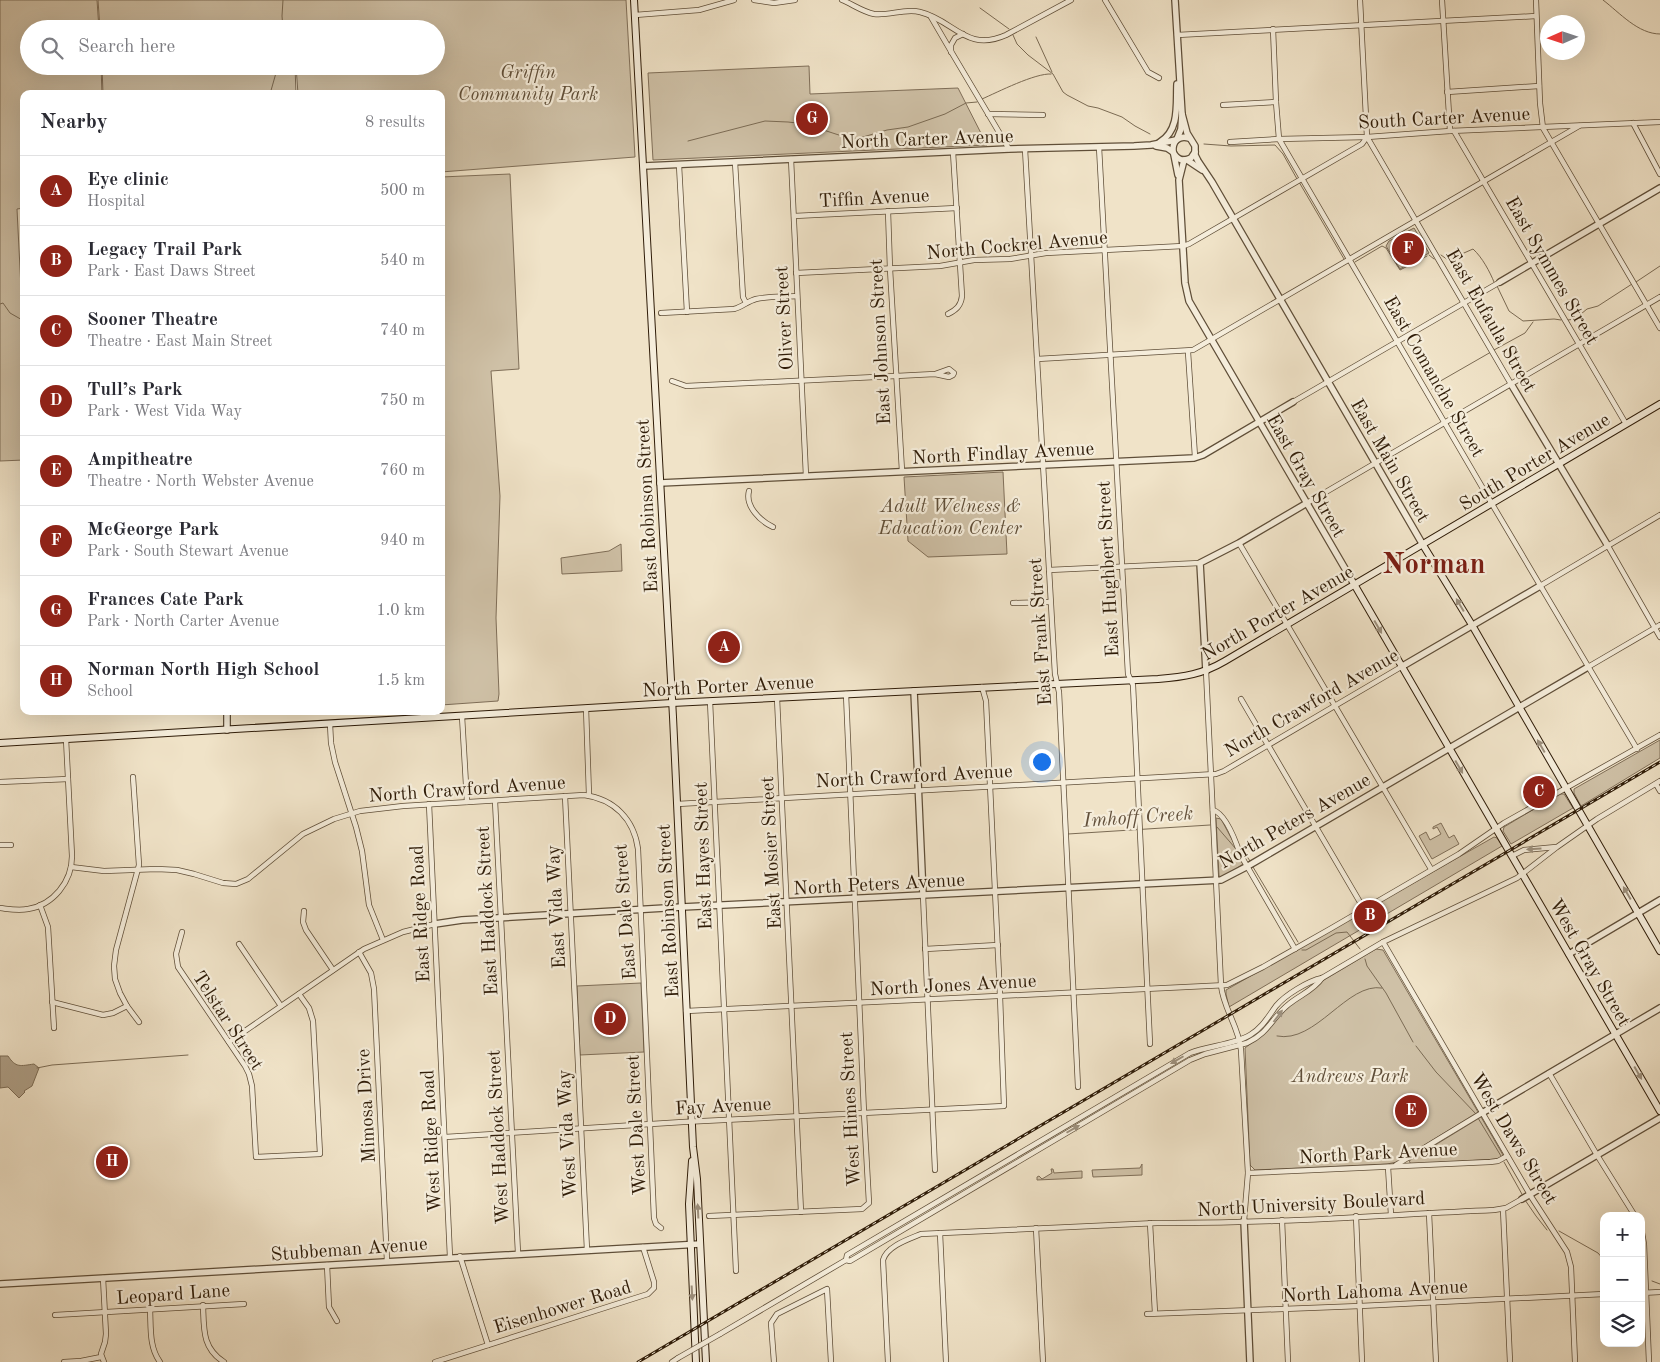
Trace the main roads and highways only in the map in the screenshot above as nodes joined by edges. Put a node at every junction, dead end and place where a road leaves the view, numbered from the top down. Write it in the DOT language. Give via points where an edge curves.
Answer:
graph roads {
  1 [pos="634,0"];
  2 [pos="1660,404"];
  3 [pos="1423,544"];
  4 [pos="1354,584"];
  5 [pos="672,703"];
  6 [pos="0,743"];
  7 [pos="1496,828"];
  8 [pos="1660,951"];
  9 [pos="1660,1111"];
  10 [pos="693,1147"];
  11 [pos="696,1362"];
  12 [pos="706,1362"];
  1 -- 5 [label="main road, East Robinson Street"];
  2 -- 3 [label="main road, South Porter Avenue"];
  3 -- 4 [label="main road, North Porter Avenue"];
  8 -- 3 [label="main road, East Main Street, one-way"];
  4 -- 5 [label="main road, North Porter Avenue" via="1206,671 1176,677"];
  4 -- 7 [label="main road, East Gray Street, one-way"];
  5 -- 6 [label="main road, North Porter Avenue"];
  5 -- 10 [label="main road, East Robinson Street"];
  7 -- 9 [label="main road, West Gray Street, one-way"];
  10 -- 11 [label="main road, one-way" via="689,1194"];
  12 -- 10 [label="main road, one-way"];
}
